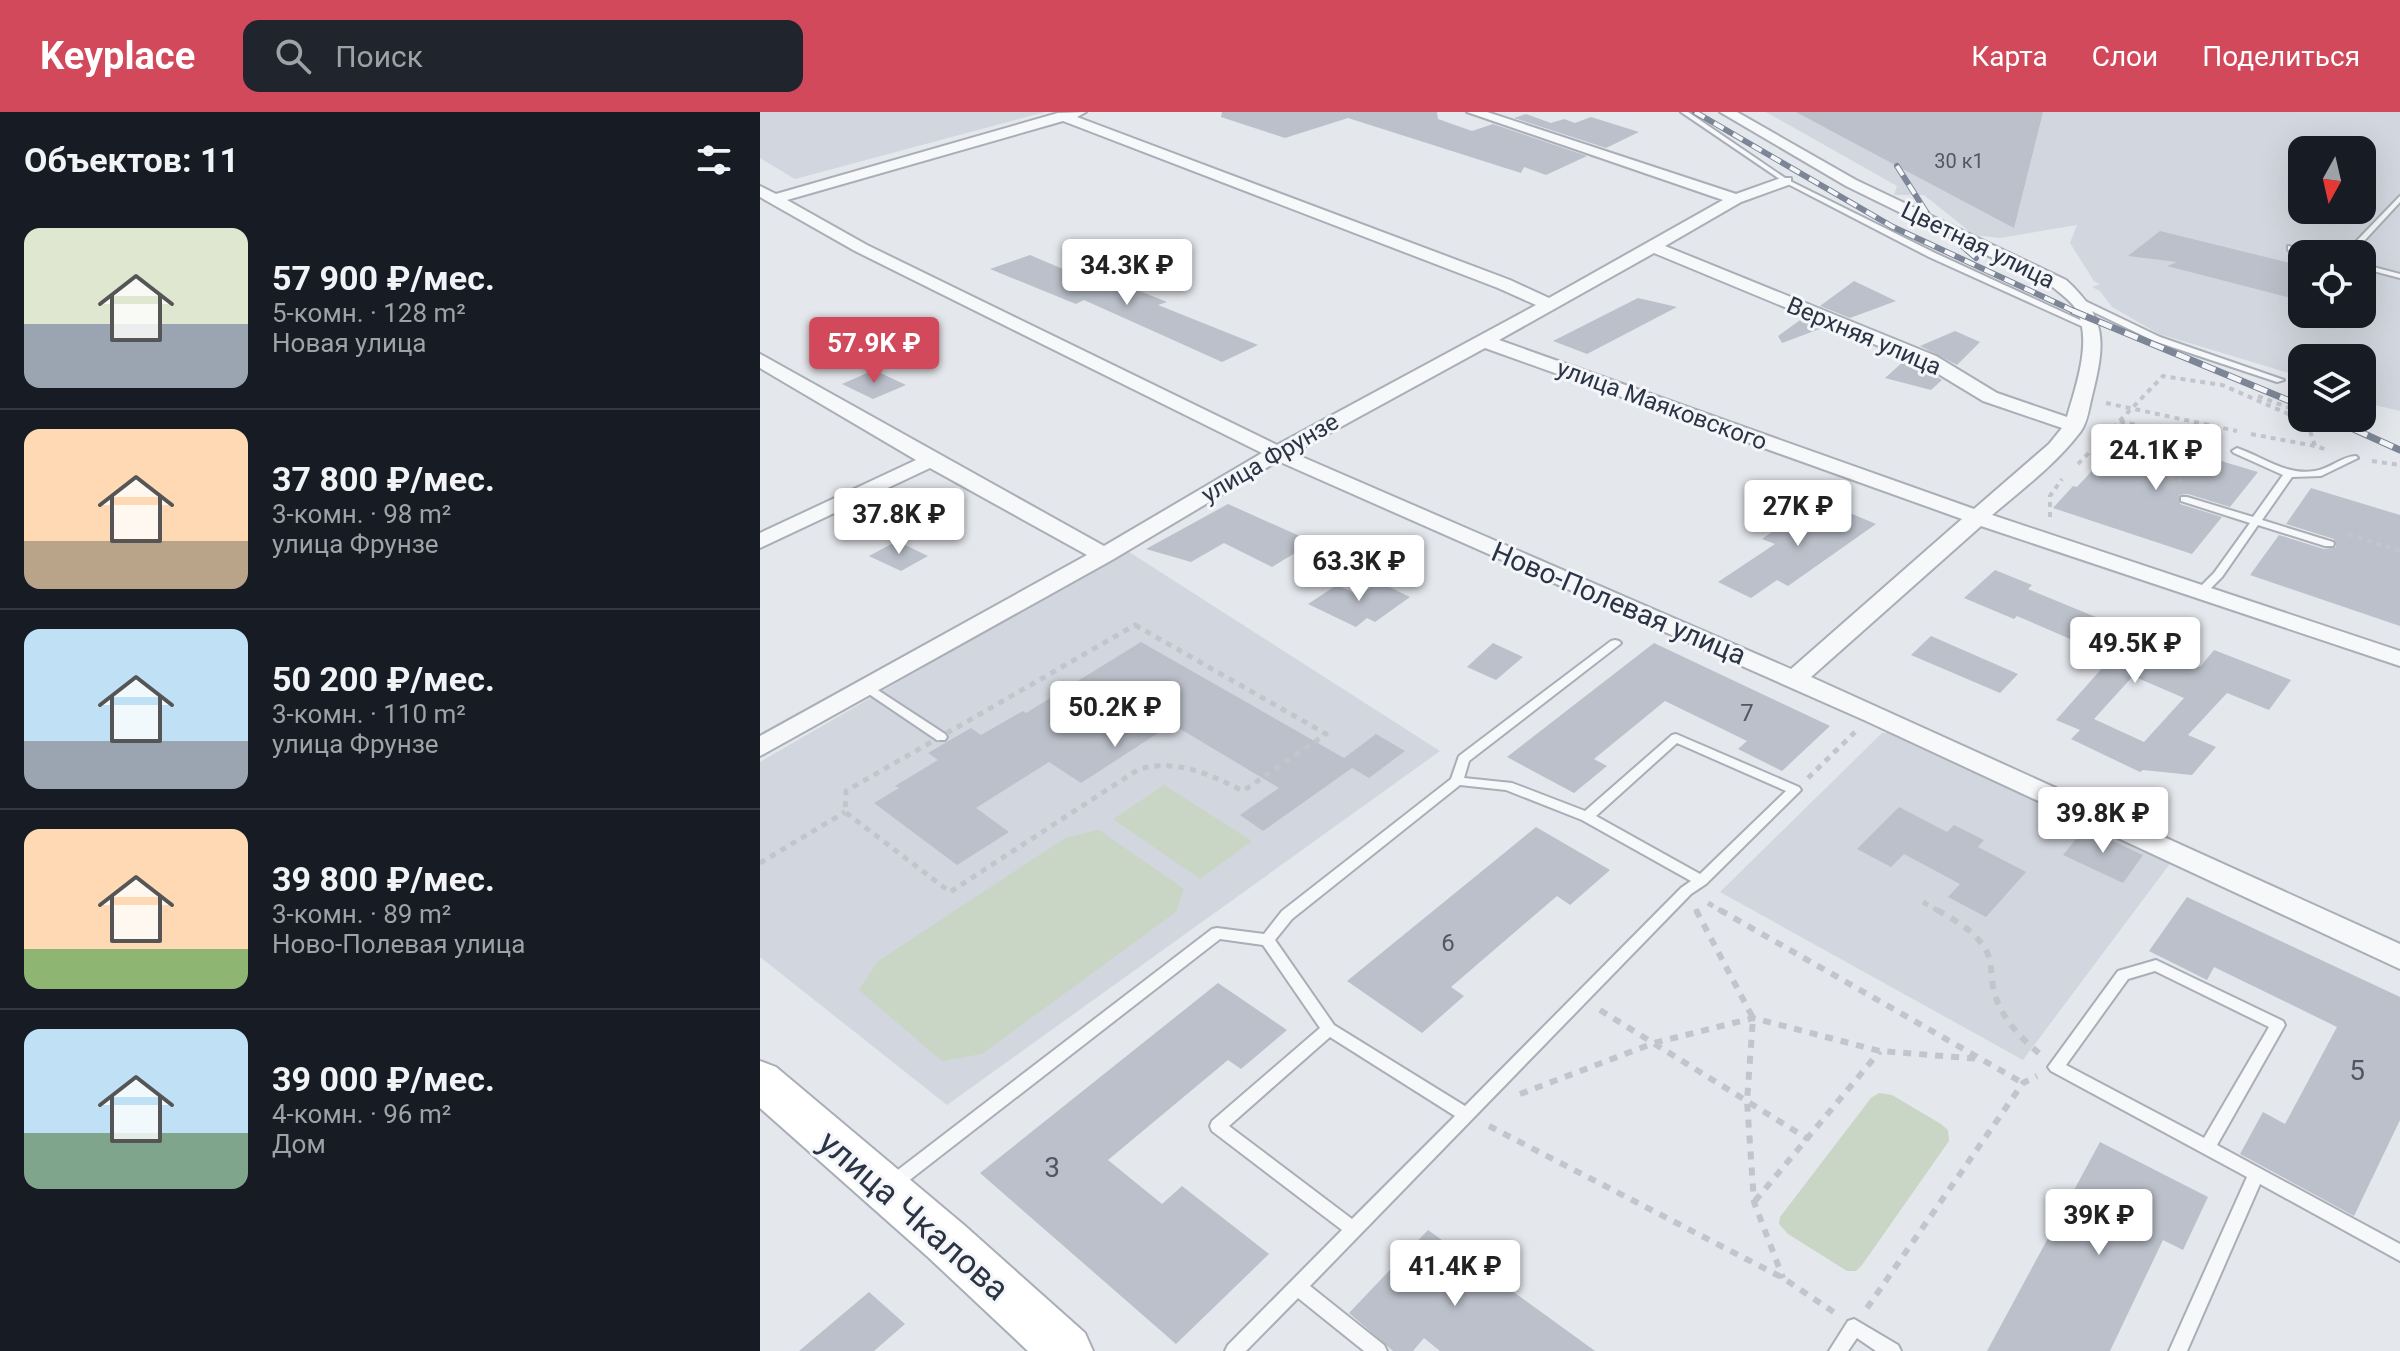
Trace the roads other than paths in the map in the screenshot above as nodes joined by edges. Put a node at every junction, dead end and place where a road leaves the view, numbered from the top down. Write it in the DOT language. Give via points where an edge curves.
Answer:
graph roads {
  1 [pos="1079,112"];
  2 [pos="1474,112"];
  3 [pos="1684,112"];
  4 [pos="1727,112"];
  5 [pos="1063,116"];
  6 [pos="1786,181"];
  7 [pos="766,195"];
  8 [pos="2400,198"];
  9 [pos="1736,199"];
  10 [pos="2361,240"];
  11 [pos="1654,247"];
  12 [pos="2376,270"];
  13 [pos="2400,276"];
  14 [pos="2080,302"];
  15 [pos="1550,305"];
  16 [pos="2091,327"];
  17 [pos="1484,341"];
  18 [pos="760,360"];
  19 [pos="2280,380"];
  20 [pos="2074,426"];
  21 [pos="2237,451"];
  22 [pos="1277,453"];
  23 [pos="2353,458"];
  24 [pos="931,460"];
  25 [pos="2289,474"];
  26 [pos="2184,499"];
  27 [pos="1976,517"];
  28 [pos="2253,521"];
  29 [pos="760,541"];
  30 [pos="2329,544"];
  31 [pos="1104,555"];
  32 [pos="2201,592"];
  33 [pos="1615,643"];
  34 [pos="2400,659"];
  35 [pos="1794,679"];
  36 [pos="867,687"];
  37 [pos="941,737"];
  38 [pos="760,747"];
  39 [pos="1457,781"];
  40 [pos="1587,817"];
  41 [pos="1701,881"];
  42 [pos="1267,940"];
  43 [pos="2400,957"];
  44 [pos="1329,1029"];
  45 [pos="760,1080"];
  46 [pos="1466,1115"];
  47 [pos="2207,1148"];
  48 [pos="2256,1174"];
  49 [pos="886,1189"];
  50 [pos="1354,1230"];
  51 [pos="2400,1253"];
  52 [pos="1298,1287"];
  53 [pos="1066,1351"];
  54 [pos="1234,1351"];
  55 [pos="1378,1351"];
  56 [pos="1838,1351"];
  57 [pos="1892,1351"];
  58 [pos="2178,1351"];
  1 -- 5 [label="street"];
  2 -- 9 [label="street"];
  3 -- 6 [label="lane"];
  4 -- 14 [label="street, Цветная улица" via="1851,183 2060,284"];
  5 -- 7 [label="street"];
  5 -- 15 [label="street"];
  6 -- 9 [label="street, улица Фрунзе"];
  6 -- 16 [label="lane"];
  7 -- 22 [label="street, Ново-Полевая улица" via="861,248"];
  8 -- 10 [label="lane"];
  9 -- 11 [label="street, улица Фрунзе"];
  11 -- 15 [label="street, улица Фрунзе"];
  11 -- 20 [label="street, Верхняя улица" via="1929,360 1990,397"];
  12 -- 13 [label="lane"];
  14 -- 16 [label="street, Цветная улица"];
  14 -- 19 [label="lane" via="2157,339"];
  15 -- 17 [label="street, улица Фрунзе"];
  16 -- 20 [label="street, Цветная улица" via="2092,360"];
  17 -- 22 [label="street, улица Фрунзе"];
  17 -- 27 [label="street, улица Маяковского"];
  18 -- 24 [label="street"];
  20 -- 27 [label="street, Цветная улица"];
  21 -- 25 [label="lane"];
  22 -- 31 [label="street, улица Фрунзе"];
  22 -- 35 [label="street, Ново-Полевая улица"];
  23 -- 25 [label="lane" via="2318,474"];
  24 -- 29 [label="street"];
  24 -- 31 [label="street"];
  25 -- 28 [label="lane"];
  26 -- 28 [label="lane"];
  27 -- 32 [label="street, улица Маяковского"];
  27 -- 35 [label="street"];
  28 -- 30 [label="lane"];
  28 -- 32 [label="lane"];
  31 -- 36 [label="street, улица Фрунзе"];
  32 -- 34 [label="street, улица Маяковского"];
  33 -- 39 [label="lane" via="1463,759"];
  35 -- 43 [label="street, Ново-Полевая улица"];
  36 -- 37 [label="lane"];
  36 -- 38 [label="street, улица Фрунзе"];
  39 -- 40 [label="lane" via="1508,786"];
  39 -- 42 [label="lane" via="1287,915"];
  40 -- 41 [label="lane"];
  40 -- 41 [label="lane" via="1676,738 1795,790"];
  41 -- 46 [label="lane"];
  42 -- 44 [label="lane"];
  42 -- 49 [label="lane" via="1217,933"];
  44 -- 46 [label="lane"];
  44 -- 50 [label="lane" via="1218,1126"];
  45 -- 49 [label="street, улица Чкалова"];
  46 -- 50 [label="lane"];
  47 -- 47 [label="lane" via="2056,1067 2123,975 2156,965 2278,1025"];
  47 -- 48 [label="lane"];
  48 -- 51 [label="lane"];
  48 -- 58 [label="lane"];
  49 -- 53 [label="street, улица Чкалова"];
  50 -- 52 [label="lane"];
  52 -- 54 [label="lane"];
  52 -- 55 [label="lane"];
  56 -- 57 [label="lane" via="1854,1327"];
}
